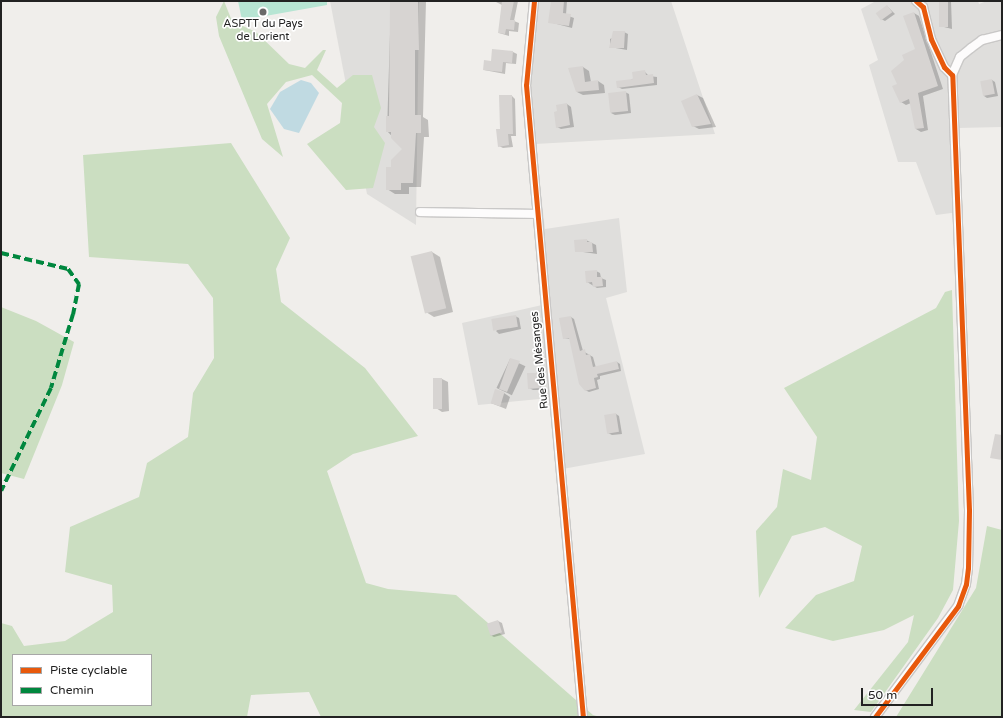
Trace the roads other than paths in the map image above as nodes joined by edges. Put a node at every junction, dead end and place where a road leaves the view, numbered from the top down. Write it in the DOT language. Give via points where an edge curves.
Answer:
graph roads {
  1 [pos="534,1"];
  2 [pos="916,1"];
  3 [pos="1002,35"];
  4 [pos="952,75"];
  5 [pos="420,212"];
  6 [pos="536,214"];
  7 [pos="584,717"];
  8 [pos="876,717"];
  1 -- 6 [label="street, Rue des Mésanges" via="526,85"];
  2 -- 4 [label="street" via="924,7 931,39 944,67"];
  3 -- 4 [label="street" via="982,40 971,48 960,57"];
  4 -- 8 [label="street" via="969,510 966,584 958,606"];
  5 -- 6 [label="street"];
  6 -- 7 [label="street, Rue des Mésanges"];
}
